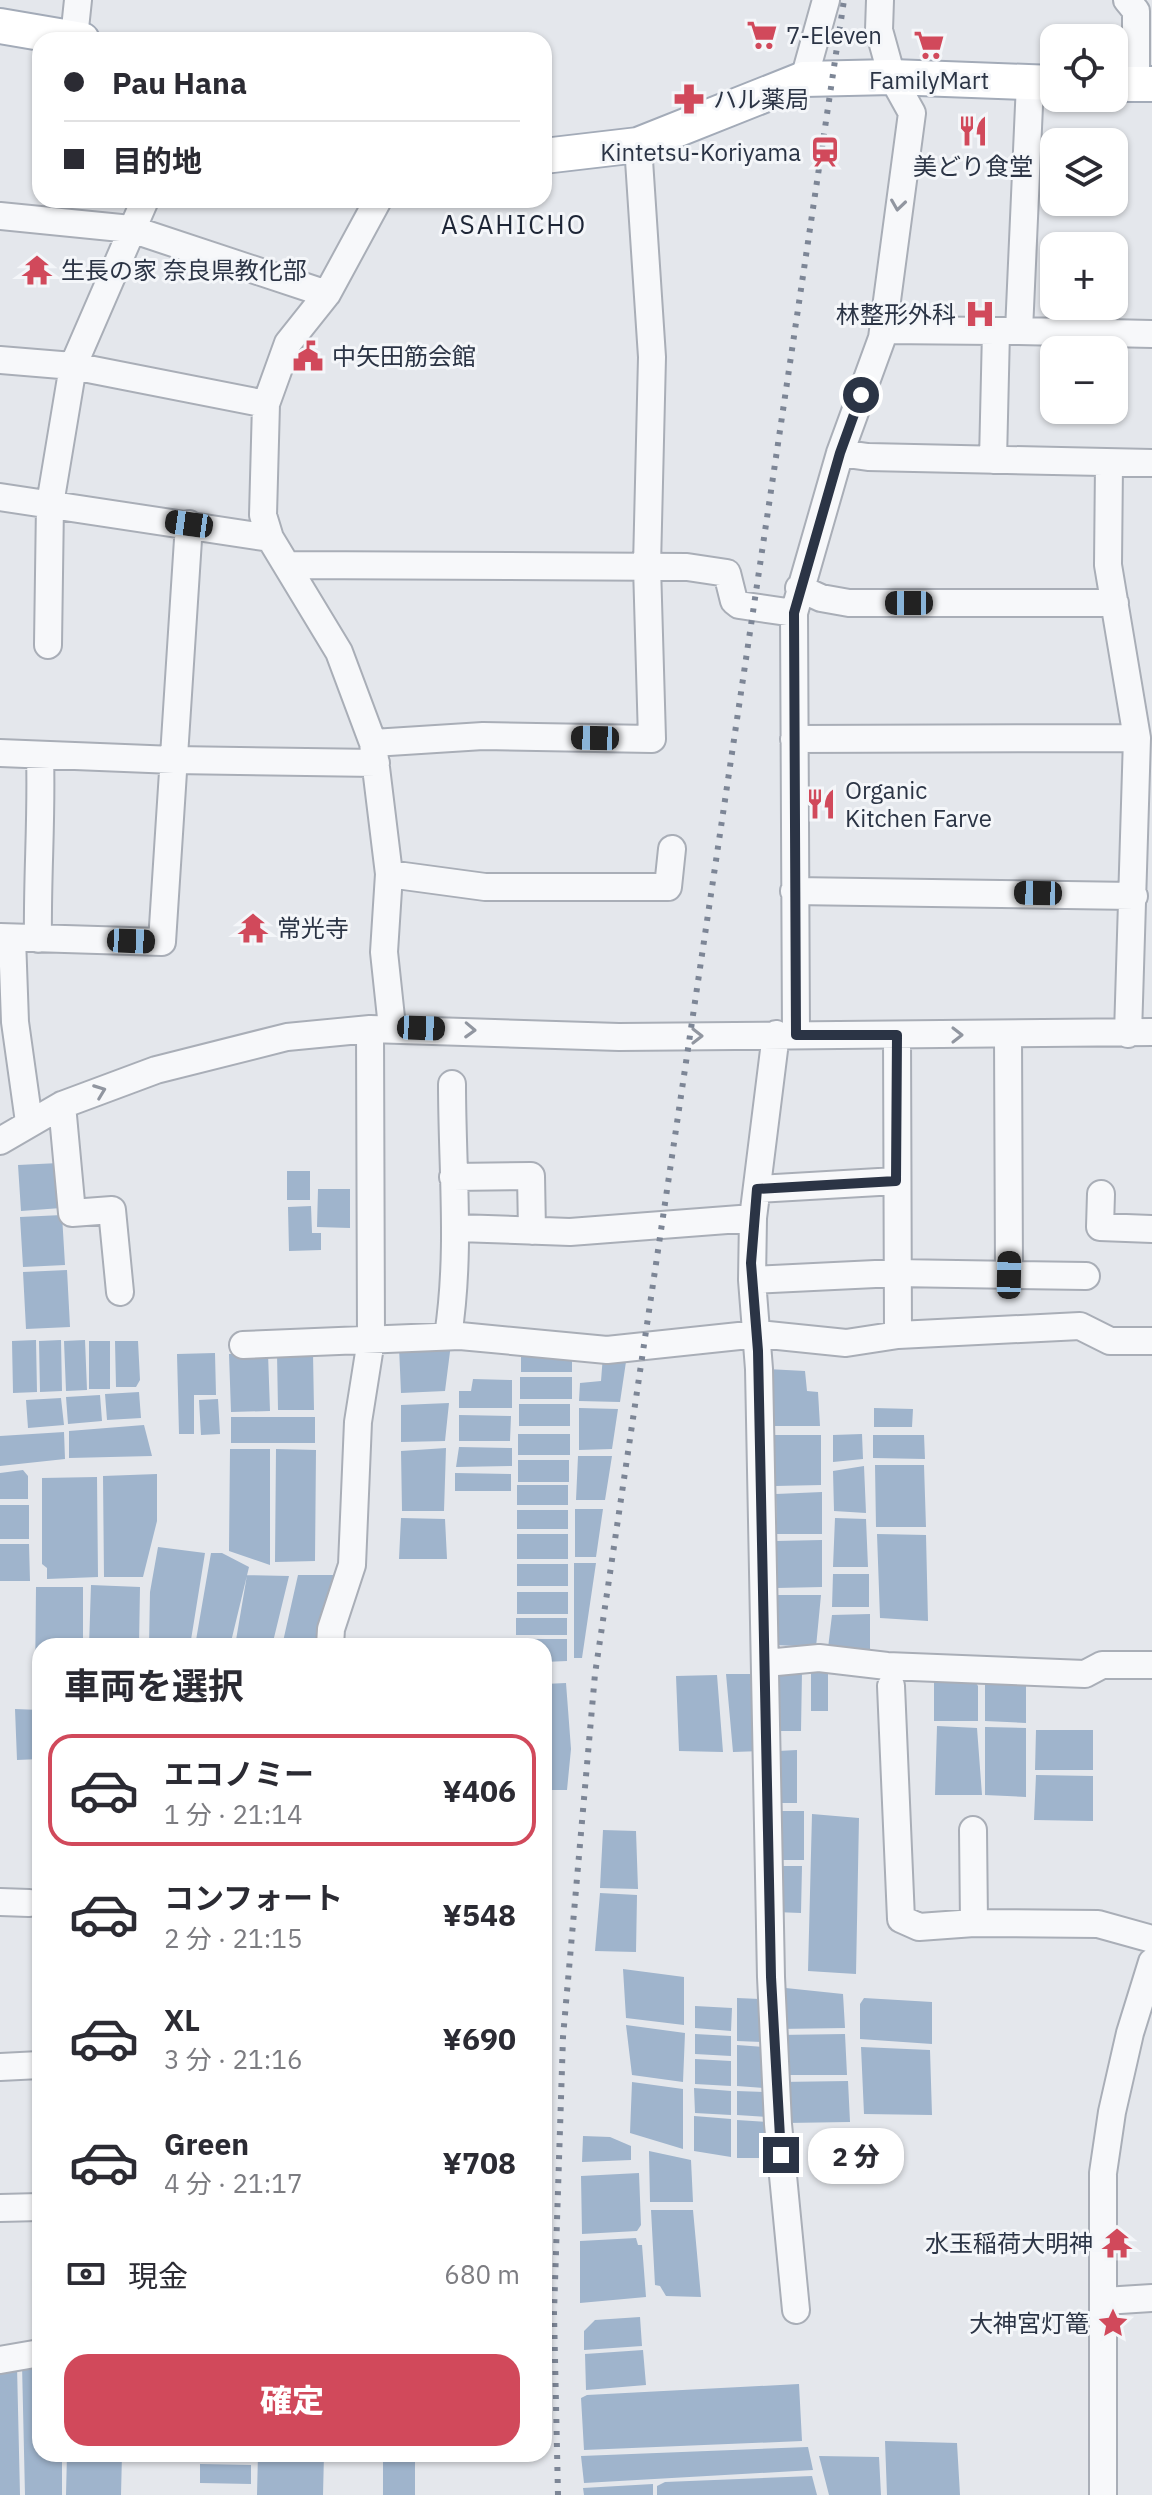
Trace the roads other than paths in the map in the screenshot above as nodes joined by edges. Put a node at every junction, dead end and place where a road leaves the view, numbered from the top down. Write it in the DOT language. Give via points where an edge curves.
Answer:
graph roads {
  1 [pos="78,0"];
  2 [pos="826,0"];
  3 [pos="880,0"];
  4 [pos="1127,0"];
  5 [pos="0,26"];
  6 [pos="36,32"];
  7 [pos="78,32"];
  8 [pos="892,77"];
  9 [pos="804,79"];
  10 [pos="1040,83"];
  11 [pos="1134,84"];
  12 [pos="1040,97"];
  13 [pos="638,145"];
  14 [pos="552,155"];
  15 [pos="141,208"];
  16 [pos="374,208"];
  17 [pos="0,216"];
  18 [pos="131,229"];
  19 [pos="327,294"];
  20 [pos="883,330"];
  21 [pos="1007,331"];
  22 [pos="1152,334"];
  23 [pos="0,360"];
  24 [pos="73,366"];
  25 [pos="266,404"];
  26 [pos="840,453"];
  27 [pos="993,460"];
  28 [pos="1152,463"];
  29 [pos="1109,464"];
  30 [pos="0,497"];
  31 [pos="50,504"];
  32 [pos="189,524"];
  33 [pos="270,538"];
  34 [pos="289,565"];
  35 [pos="647,566"];
  36 [pos="797,601"];
  37 [pos="1115,603"];
  38 [pos="48,645"];
  39 [pos="1137,738"];
  40 [pos="794,739"];
  41 [pos="0,753"];
  42 [pos="374,753"];
  43 [pos="40,755"];
  44 [pos="174,760"];
  45 [pos="672,849"];
  46 [pos="389,874"];
  47 [pos="794,891"];
  48 [pos="1134,896"];
  49 [pos="6,937"];
  50 [pos="38,939"];
  51 [pos="381,1028"];
  52 [pos="1140,1033"];
  53 [pos="786,1034"];
  54 [pos="897,1035"];
  55 [pos="1008,1035"];
  56 [pos="452,1084"];
  57 [pos="62,1105"];
  58 [pos="29,1122"];
  59 [pos="0,1141"];
  60 [pos="453,1177"];
  61 [pos="896,1181"];
  62 [pos="757,1189"];
  63 [pos="1101,1194"];
  64 [pos="753,1218"];
  65 [pos="458,1228"];
  66 [pos="1152,1229"];
  67 [pos="532,1231"];
  68 [pos="896,1273"];
  69 [pos="1009,1275"];
  70 [pos="1086,1276"];
  71 [pos="752,1280"];
  72 [pos="120,1292"];
  73 [pos="758,1334"];
  74 [pos="898,1335"];
  75 [pos="448,1336"];
  76 [pos="371,1340"];
  77 [pos="1152,1341"];
  78 [pos="243,1345"];
  79 [pos="330,1638"];
  80 [pos="766,1663"];
  81 [pos="1152,1665"];
  82 [pos="891,1686"];
  83 [pos="973,1830"];
  84 [pos="0,1902"];
  85 [pos="29,1903"];
  86 [pos="974,1923"];
  87 [pos="1152,1939"];
  88 [pos="1152,1962"];
  89 [pos="32,2065"];
  90 [pos="0,2067"];
  91 [pos="32,2207"];
  92 [pos="0,2208"];
  93 [pos="1152,2298"];
  94 [pos="1104,2301"];
  95 [pos="796,2310"];
  96 [pos="32,2354"];
  97 [pos="0,2360"];
  98 [pos="1103,2495"];
  1 -- 7 [label="street"];
  2 -- 9 [label="street"];
  3 -- 8 [label="street" via="879,30"];
  4 -- 11 [label="street" via="1136,11"];
  5 -- 6 [label="main road"];
  8 -- 9 [label="main road"];
  8 -- 10 [label="main road"];
  8 -- 20 [label="street, one-way" via="912,113"];
  9 -- 13 [label="main road"];
  12 -- 21 [label="street"];
  13 -- 14 [label="main road"];
  13 -- 35 [label="street" via="652,357"];
  15 -- 18 [label="street"];
  16 -- 19 [label="street"];
  17 -- 18 [label="street"];
  18 -- 19 [label="street"];
  18 -- 24 [label="street"];
  19 -- 25 [label="street" via="288,343"];
  20 -- 21 [label="street"];
  20 -- 26 [label="street"];
  21 -- 22 [label="street"];
  21 -- 27 [label="street"];
  23 -- 24 [label="street"];
  24 -- 25 [label="street"];
  24 -- 31 [label="street"];
  25 -- 33 [label="street" via="263,515"];
  26 -- 27 [label="street"];
  26 -- 36 [label="street"];
  27 -- 29 [label="street"];
  28 -- 29 [label="street"];
  29 -- 37 [label="street" via="1108,565"];
  30 -- 31 [label="street"];
  31 -- 32 [label="street"];
  31 -- 38 [label="street"];
  32 -- 33 [label="street"];
  32 -- 44 [label="street"];
  33 -- 34 [label="street"];
  34 -- 35 [label="street"];
  34 -- 42 [label="street" via="339,652"];
  35 -- 36 [label="street" via="727,573 739,605"];
  35 -- 42 [label="street" via="652,739 483,736"];
  36 -- 37 [label="street"];
  36 -- 40 [label="street"];
  37 -- 39 [label="street"];
  39 -- 40 [label="street"];
  39 -- 48 [label="street"];
  40 -- 47 [label="street"];
  41 -- 43 [label="street"];
  42 -- 44 [label="street"];
  42 -- 46 [label="street"];
  43 -- 44 [label="street"];
  43 -- 50 [label="street"];
  44 -- 50 [label="street" via="162,942"];
  45 -- 46 [label="street" via="668,887 485,887"];
  46 -- 51 [label="street"];
  47 -- 48 [label="street"];
  47 -- 53 [label="street"];
  48 -- 52 [label="street"];
  49 -- 50 [label="street"];
  49 -- 58 [label="street"];
  51 -- 53 [label="street, one-way" via="619,1037"];
  57 -- 51 [label="street, one-way" via="156,1070 287,1037"];
  51 -- 76 [label="street"];
  52 -- 55 [label="street"];
  53 -- 54 [label="street"];
  53 -- 62 [label="street"];
  54 -- 55 [label="street, one-way"];
  54 -- 61 [label="street"];
  55 -- 69 [label="street"];
  56 -- 60 [label="street"];
  57 -- 58 [label="street"];
  57 -- 72 [label="street" via="72,1213 112,1210"];
  58 -- 59 [label="street"];
  60 -- 65 [label="street"];
  60 -- 67 [label="street" via="531,1176"];
  61 -- 62 [label="street"];
  61 -- 68 [label="street"];
  62 -- 64 [label="street"];
  63 -- 66 [label="street" via="1100,1227"];
  64 -- 67 [label="street"];
  64 -- 71 [label="street"];
  65 -- 67 [label="street"];
  65 -- 75 [label="street"];
  68 -- 69 [label="street"];
  68 -- 71 [label="street"];
  68 -- 74 [label="street"];
  69 -- 70 [label="street"];
  71 -- 73 [label="street"];
  73 -- 74 [label="street" via="846,1343"];
  73 -- 75 [label="street" via="607,1350"];
  73 -- 80 [label="street"];
  74 -- 77 [label="street" via="1080,1326 1110,1341"];
  75 -- 76 [label="street"];
  76 -- 78 [label="street"];
  76 -- 79 [label="street" via="358,1422 352,1565"];
  80 -- 81 [label="street" via="819,1658 1085,1674 1102,1665"];
  80 -- 95 [label="street" via="771,1977 778,2124"];
  82 -- 86 [label="street" via="901,1919 919,1927"];
  83 -- 86 [label="street"];
  84 -- 85 [label="street"];
  86 -- 87 [label="street" via="1098,1924"];
  88 -- 94 [label="street" via="1130,2033 1103,2173"];
  89 -- 90 [label="street"];
  91 -- 92 [label="street"];
  93 -- 94 [label="street"];
  94 -- 98 [label="street"];
  96 -- 97 [label="street"];
}
